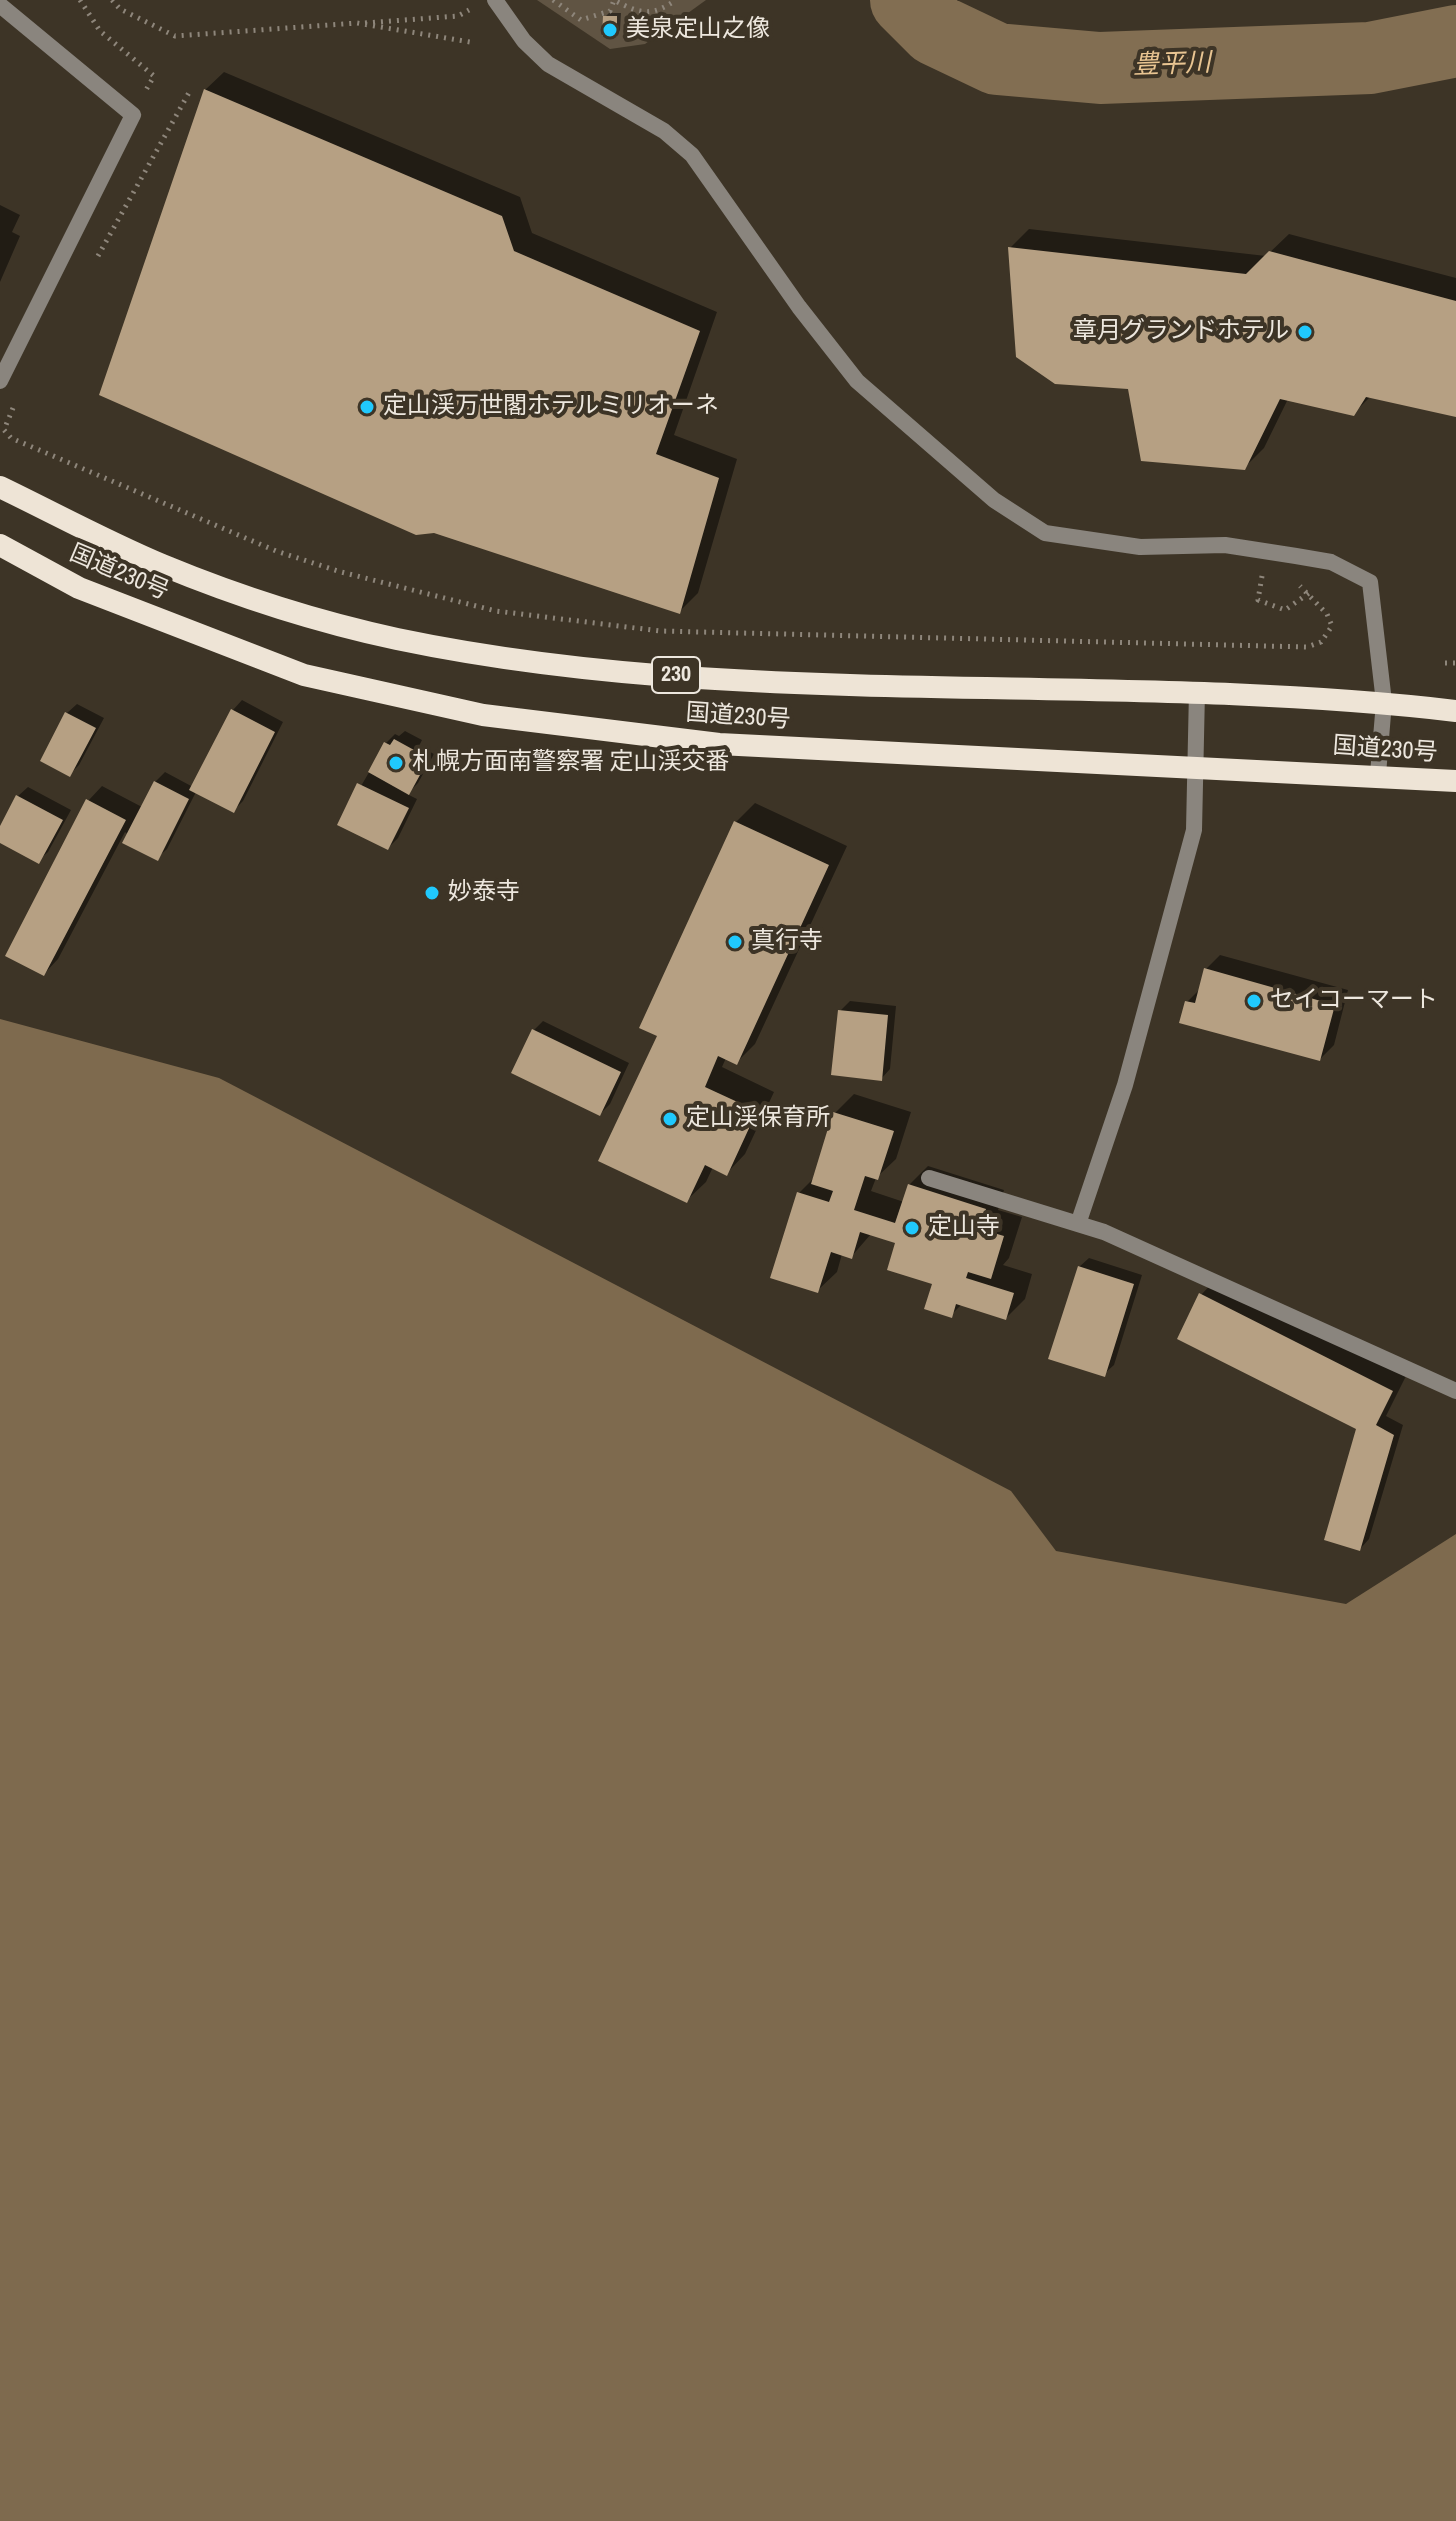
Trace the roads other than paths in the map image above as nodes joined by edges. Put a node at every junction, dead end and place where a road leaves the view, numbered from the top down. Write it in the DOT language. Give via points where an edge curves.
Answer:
graph roads {
  1 [pos="495,0"];
  2 [pos="0,5"];
  3 [pos="0,381"];
  4 [pos="0,487"];
  5 [pos="0,545"];
  6 [pos="1197,691"];
  7 [pos="1384,702"];
  8 [pos="1456,711"];
  9 [pos="1195,766"];
  10 [pos="1378,774"];
  11 [pos="1456,781"];
  12 [pos="929,1178"];
  13 [pos="1078,1224"];
  14 [pos="1456,1391"];
  1 -- 7 [label="street" via="548,64 664,131 692,155 857,381 994,500 1045,533 1140,547 1225,545 1331,562 1370,582"];
  2 -- 3 [label="street" via="133,115"];
  4 -- 6 [label="highway, 国道230号 / 230" via="162,565 305,616 398,639 556,665 709,677 843,685"];
  5 -- 9 [label="highway, 国道230号" via="79,588 304,675 483,715 719,744"];
  6 -- 7 [label="highway, 国道230号 / 230"];
  6 -- 9 [label="street"];
  7 -- 8 [label="highway, 国道230号 / 230"];
  7 -- 10 [label="street"];
  9 -- 10 [label="highway, 国道230号"];
  9 -- 13 [label="street" via="1194,830 1170,929"];
  10 -- 11 [label="highway, 国道230号"];
  12 -- 13 [label="street"];
  13 -- 14 [label="street"];
}
